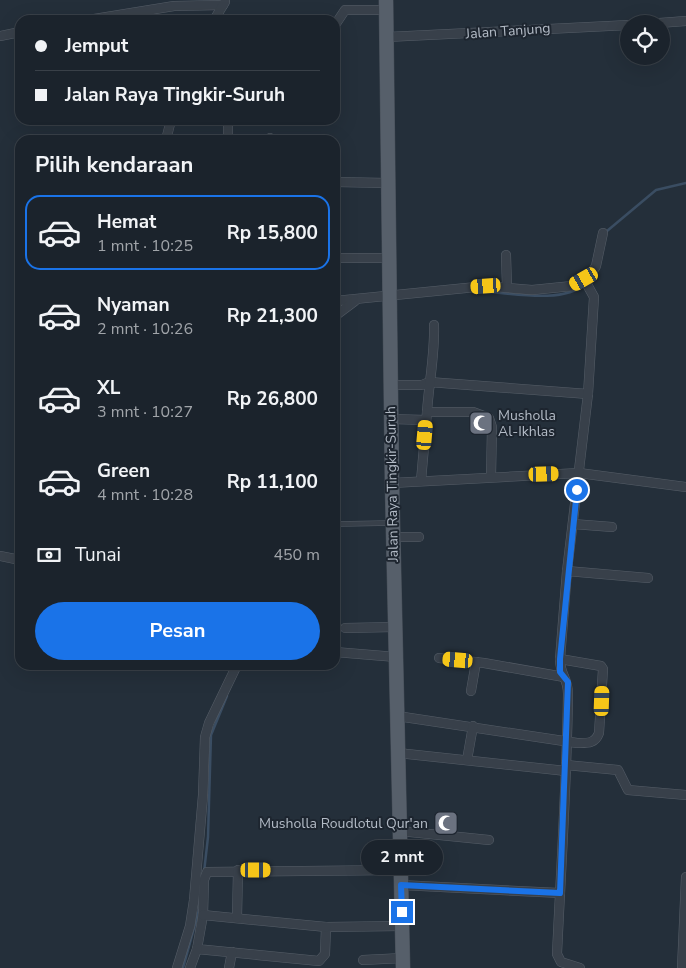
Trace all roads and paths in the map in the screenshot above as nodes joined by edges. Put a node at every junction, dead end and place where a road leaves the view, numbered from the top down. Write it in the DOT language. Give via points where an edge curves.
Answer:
graph roads {
  1 [pos="225,2"];
  2 [pos="386,5"];
  3 [pos="119,15"];
  4 [pos="217,15"];
  5 [pos="340,18"];
  6 [pos="686,21"];
  7 [pos="670,22"];
  8 [pos="620,25"];
  9 [pos="15,33"];
  10 [pos="0,36"];
  11 [pos="386,37"];
  12 [pos="340,182"];
  13 [pos="388,183"];
  14 [pos="603,233"];
  15 [pos="506,255"];
  16 [pos="340,258"];
  17 [pos="389,258"];
  18 [pos="584,279"];
  19 [pos="506,287"];
  20 [pos="389,297"];
  21 [pos="357,300"];
  22 [pos="340,301"];
  23 [pos="340,312"];
  24 [pos="434,325"];
  25 [pos="429,382"];
  26 [pos="391,385"];
  27 [pos="588,394"];
  28 [pos="427,416"];
  29 [pos="391,419"];
  30 [pos="579,472"];
  31 [pos="491,477"];
  32 [pos="421,481"];
  33 [pos="392,483"];
  34 [pos="686,487"];
  35 [pos="393,523"];
  36 [pos="340,524"];
  37 [pos="573,524"];
  38 [pos="612,527"];
  39 [pos="393,537"];
  40 [pos="419,537"];
  41 [pos="0,556"];
  42 [pos="15,559"];
  43 [pos="567,571"];
  44 [pos="648,578"];
  45 [pos="395,627"];
  46 [pos="345,628"];
  47 [pos="340,652"];
  48 [pos="396,657"];
  49 [pos="440,658"];
  50 [pos="560,659"];
  51 [pos="476,662"];
  52 [pos="234,670"];
  53 [pos="564,677"];
  54 [pos="471,691"];
  55 [pos="397,716"];
  56 [pos="473,726"];
  57 [pos="567,741"];
  58 [pos="398,753"];
  59 [pos="467,760"];
  60 [pos="566,768"];
  61 [pos="686,795"];
  62 [pos="400,831"];
  63 [pos="489,840"];
  64 [pos="238,870"];
  65 [pos="401,870"];
  66 [pos="686,877"];
  67 [pos="401,885"];
  68 [pos="560,893"];
  69 [pos="203,915"];
  70 [pos="237,918"];
  71 [pos="402,926"];
  72 [pos="195,928"];
  73 [pos="326,928"];
  74 [pos="197,949"];
  75 [pos="232,952"];
  76 [pos="363,960"];
  77 [pos="403,963"];
  78 [pos="177,968"];
  79 [pos="190,968"];
  80 [pos="229,968"];
  81 [pos="580,968"];
  82 [pos="682,968"];
  1 -- 3 [label="street"];
  1 -- 4 [label="street"];
  2 -- 5 [label="street" via="346,10"];
  2 -- 11 [label="main road, Jalan Raya Tingkir-Suruh"];
  6 -- 7 [label="street"];
  8 -- 11 [label="street, Jalan Tanjung"];
  9 -- 10 [label="street"];
  11 -- 13 [label="main road, Jalan Raya Tingkir-Suruh"];
  12 -- 13 [label="street"];
  13 -- 17 [label="main road, Jalan Raya Tingkir-Suruh"];
  14 -- 18 [label="street" via="596,266"];
  15 -- 19 [label="street"];
  16 -- 17 [label="street"];
  17 -- 20 [label="main road, Jalan Raya Tingkir-Suruh"];
  18 -- 19 [label="street" via="561,289"];
  18 -- 27 [label="street" via="594,297"];
  19 -- 20 [label="street" via="486,286"];
  20 -- 21 [label="street"];
  20 -- 26 [label="main road, Jalan Raya Tingkir-Suruh"];
  21 -- 22 [label="street"];
  21 -- 23 [label="street"];
  24 -- 25 [label="street" via="435,355"];
  25 -- 26 [label="street"];
  25 -- 27 [label="street"];
  25 -- 28 [label="street"];
  26 -- 29 [label="main road, Jalan Raya Tingkir-Suruh"];
  27 -- 30 [label="street"];
  28 -- 29 [label="street"];
  28 -- 31 [label="street" via="473,412 489,418 492,427"];
  28 -- 32 [label="street"];
  29 -- 33 [label="main road, Jalan Raya Tingkir-Suruh"];
  30 -- 31 [label="street"];
  30 -- 34 [label="street"];
  30 -- 37 [label="street"];
  31 -- 32 [label="street"];
  32 -- 33 [label="street"];
  33 -- 35 [label="main road, Jalan Raya Tingkir-Suruh"];
  35 -- 36 [label="lane"];
  35 -- 39 [label="main road, Jalan Raya Tingkir-Suruh"];
  37 -- 38 [label="street"];
  37 -- 43 [label="street"];
  39 -- 40 [label="street"];
  39 -- 45 [label="main road, Jalan Raya Tingkir-Suruh"];
  41 -- 42 [label="street"];
  43 -- 44 [label="street"];
  43 -- 50 [label="street"];
  45 -- 46 [label="street"];
  45 -- 48 [label="main road, Jalan Raya Tingkir-Suruh"];
  47 -- 48 [label="street"];
  48 -- 55 [label="main road, Jalan Raya Tingkir-Suruh"];
  49 -- 51 [label="street"];
  50 -- 53 [label="street" via="560,672"];
  50 -- 57 [label="street" via="601,666 603,673 597,739 588,743"];
  51 -- 53 [label="street"];
  51 -- 54 [label="street"];
  52 -- 72 [label="street" via="205,737"];
  53 -- 57 [label="street" via="568,682"];
  55 -- 56 [label="street"];
  55 -- 58 [label="main road, Jalan Raya Tingkir-Suruh"];
  56 -- 57 [label="street"];
  56 -- 59 [label="street"];
  57 -- 60 [label="street"];
  58 -- 59 [label="street"];
  58 -- 62 [label="main road, Jalan Raya Tingkir-Suruh"];
  59 -- 60 [label="street"];
  60 -- 61 [label="street" via="618,770 628,790"];
  60 -- 68 [label="street"];
  62 -- 63 [label="street"];
  62 -- 65 [label="main road, Jalan Raya Tingkir-Suruh"];
  64 -- 65 [label="street"];
  64 -- 69 [label="street" via="213,870 205,874"];
  64 -- 70 [label="street"];
  65 -- 67 [label="main road, Jalan Raya Tingkir-Suruh"];
  66 -- 82 [label="street"];
  67 -- 68 [label="street"];
  67 -- 71 [label="main road, Jalan Raya Tingkir-Suruh"];
  68 -- 81 [label="street" via="558,960"];
  69 -- 70 [label="street"];
  69 -- 72 [label="street"];
  70 -- 73 [label="street"];
  71 -- 73 [label="street"];
  71 -- 77 [label="main road, Jalan Raya Tingkir-Suruh"];
  72 -- 74 [label="street"];
  72 -- 78 [label="street"];
  73 -- 75 [label="street" via="326,954 322,960"];
  74 -- 75 [label="street"];
  74 -- 79 [label="street"];
  75 -- 80 [label="street"];
  76 -- 77 [label="street"];
}
